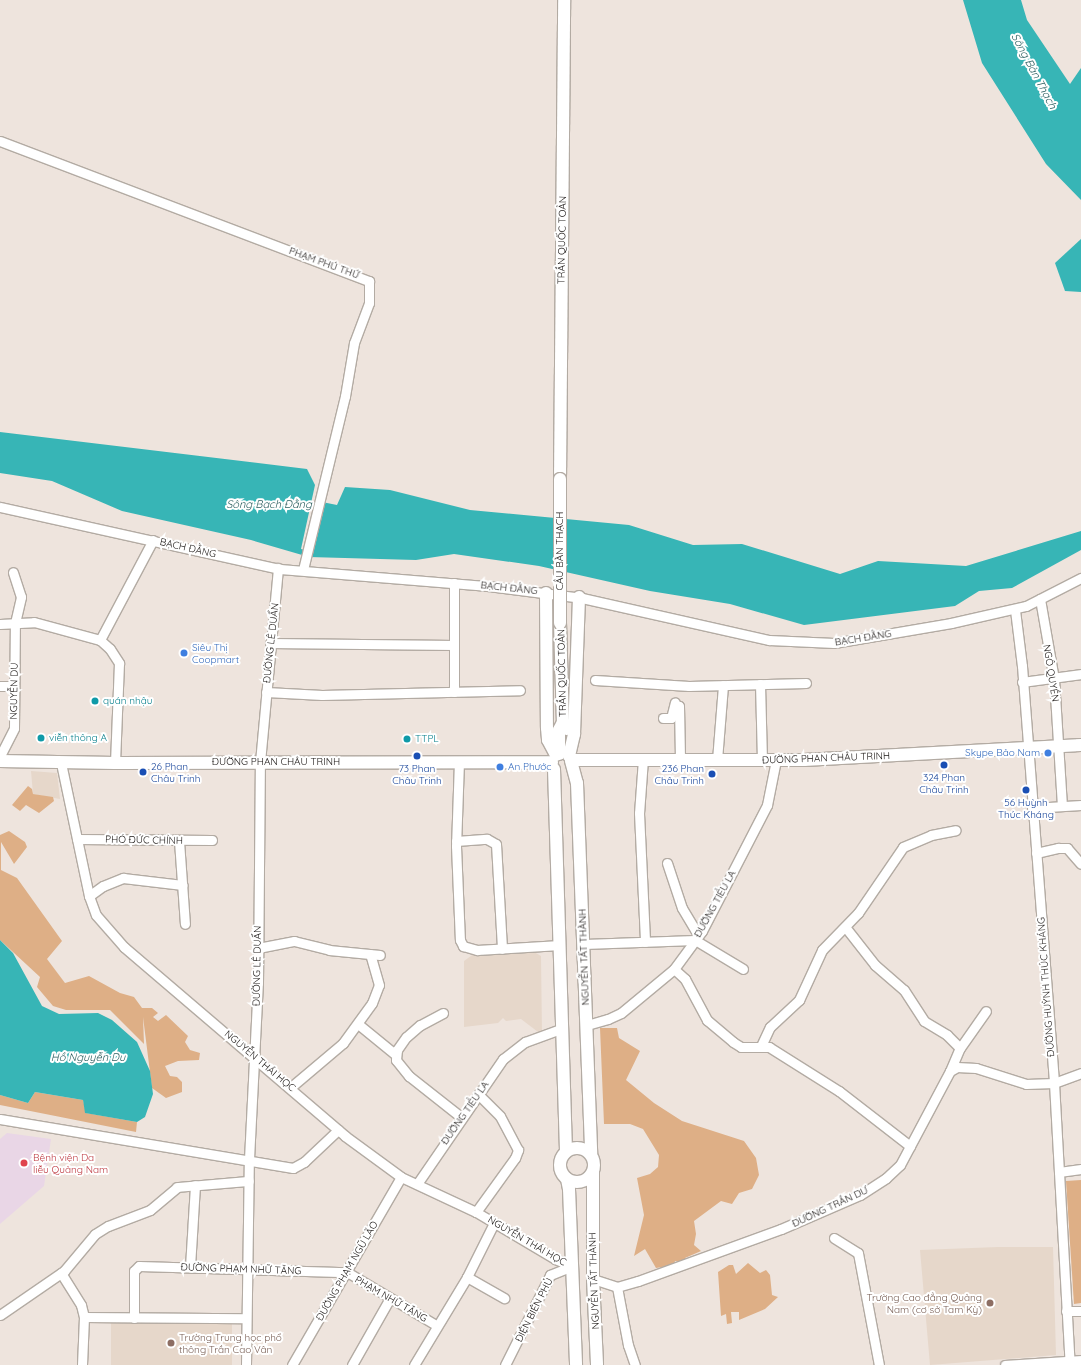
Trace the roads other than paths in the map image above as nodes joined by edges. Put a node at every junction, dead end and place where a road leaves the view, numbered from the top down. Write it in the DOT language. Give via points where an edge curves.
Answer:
graph roads {
  1 [pos="564,0"];
  2 [pos="0,141"];
  3 [pos="560,479"];
  4 [pos="0,507"];
  5 [pos="153,540"];
  6 [pos="278,568"];
  7 [pos="303,570"];
  8 [pos="13,572"];
  9 [pos="1081,578"];
  10 [pos="454,583"];
  11 [pos="546,593"];
  12 [pos="580,597"];
  13 [pos="1040,600"];
  14 [pos="1015,610"];
  15 [pos="15,623"];
  16 [pos="560,623"];
  17 [pos="0,624"];
  18 [pos="100,640"];
  19 [pos="270,643"];
  20 [pos="454,645"];
  21 [pos="1081,674"];
  22 [pos="595,680"];
  23 [pos="1054,680"];
  24 [pos="1022,682"];
  25 [pos="806,683"];
  26 [pos="723,684"];
  27 [pos="760,684"];
  28 [pos="0,686"];
  29 [pos="14,686"];
  30 [pos="520,690"];
  31 [pos="266,692"];
  32 [pos="454,692"];
  33 [pos="663,718"];
  34 [pos="1081,745"];
  35 [pos="1059,747"];
  36 [pos="1028,749"];
  37 [pos="0,756"];
  38 [pos="680,758"];
  39 [pos="563,759"];
  40 [pos="643,759"];
  41 [pos="0,760"];
  42 [pos="716,760"];
  43 [pos="762,760"];
  44 [pos="776,760"];
  45 [pos="459,761"];
  46 [pos="260,762"];
  47 [pos="61,763"];
  48 [pos="115,763"];
  49 [pos="1081,805"];
  50 [pos="1062,806"];
  51 [pos="1032,808"];
  52 [pos="956,830"];
  53 [pos="77,839"];
  54 [pos="212,840"];
  55 [pos="179,841"];
  56 [pos="456,841"];
  57 [pos="1036,853"];
  58 [pos="667,863"];
  59 [pos="1081,864"];
  60 [pos="183,885"];
  61 [pos="88,896"];
  62 [pos="185,924"];
  63 [pos="846,928"];
  64 [pos="697,938"];
  65 [pos="645,942"];
  66 [pos="584,944"];
  67 [pos="560,945"];
  68 [pos="258,948"];
  69 [pos="502,949"];
  70 [pos="370,954"];
  71 [pos="380,955"];
  72 [pos="674,969"];
  73 [pos="744,969"];
  74 [pos="986,1011"];
  75 [pos="443,1013"];
  76 [pos="358,1024"];
  77 [pos="587,1025"];
  78 [pos="564,1028"];
  79 [pos="761,1046"];
  80 [pos="960,1048"];
  81 [pos="396,1055"];
  82 [pos="254,1057"];
  83 [pos="950,1071"];
  84 [pos="1081,1073"];
  85 [pos="1054,1083"];
  86 [pos="291,1087"];
  87 [pos="478,1094"];
  88 [pos="461,1117"];
  89 [pos="0,1119"];
  90 [pos="338,1130"];
  91 [pos="910,1146"];
  92 [pos="566,1151"];
  93 [pos="591,1154"];
  94 [pos="249,1159"];
  95 [pos="1081,1169"];
  96 [pos="593,1172"];
  97 [pos="1058,1172"];
  98 [pos="401,1177"];
  99 [pos="566,1179"];
  100 [pos="249,1181"];
  101 [pos="417,1184"];
  102 [pos="194,1185"];
  103 [pos="476,1212"];
  104 [pos="494,1223"];
  105 [pos="834,1238"];
  106 [pos="572,1266"];
  107 [pos="190,1267"];
  108 [pos="248,1268"];
  109 [pos="347,1272"];
  110 [pos="61,1273"];
  111 [pos="467,1277"];
  112 [pos="593,1279"];
  113 [pos="617,1287"];
  114 [pos="390,1298"];
  115 [pos="504,1298"];
  116 [pos="1066,1311"];
  117 [pos="1081,1311"];
  118 [pos="0,1315"];
  119 [pos="84,1317"];
  120 [pos="134,1318"];
  121 [pos="246,1318"];
  122 [pos="436,1325"];
  123 [pos="1081,1360"];
  124 [pos="1070,1362"];
  125 [pos="82,1365"];
  126 [pos="246,1365"];
  127 [pos="292,1365"];
  128 [pos="352,1365"];
  129 [pos="414,1365"];
  130 [pos="505,1365"];
  131 [pos="576,1365"];
  132 [pos="597,1365"];
  133 [pos="635,1365"];
  134 [pos="879,1365"];
  135 [pos="1005,1365"];
  1 -- 3 [label="main road, TRẦN QUỐC TOẢN"];
  2 -- 7 [label="street, PHẠM PHÚ THỨ" via="369,281 369,303 354,343"];
  3 -- 16 [label="main road, CẦU BÀN THẠCH, bridge"];
  4 -- 5 [label="street, BẠCH ĐẰNG"];
  5 -- 6 [label="street, BẠCH ĐẰNG"];
  5 -- 18 [label="street"];
  6 -- 7 [label="street, BẠCH ĐẰNG"];
  6 -- 19 [label="street, ĐƯỜNG LÊ DUẨN"];
  7 -- 10 [label="street, BẠCH ĐẰNG"];
  8 -- 15 [label="street, NGUYỄN DU" via="21,597"];
  9 -- 13 [label="street, BẠCH ĐẰNG"];
  10 -- 11 [label="street, BẠCH ĐẰNG"];
  10 -- 20 [label="street"];
  11 -- 12 [label="street, BẠCH ĐẰNG"];
  11 -- 39 [label="main road" via="548,740"];
  12 -- 14 [label="street, BẠCH ĐẰNG" via="769,640 834,643"];
  12 -- 39 [label="main road" via="574,734"];
  13 -- 14 [label="street, BẠCH ĐẰNG"];
  13 -- 23 [label="street, NGÔ QUYỀN"];
  14 -- 24 [label="street, ĐƯỜNG HUỲNH THÚC KHÁNG"];
  15 -- 17 [label="street"];
  15 -- 18 [label="street" via="34,622"];
  15 -- 29 [label="street, NGUYỄN DU"];
  16 -- 39 [label="main road, TRẦN QUỐC TOẢN" via="563,722 567,730"];
  18 -- 48 [label="street" via="119,663"];
  19 -- 20 [label="street"];
  19 -- 31 [label="street, ĐƯỜNG LÊ DUẨN"];
  20 -- 32 [label="street"];
  21 -- 23 [label="street"];
  22 -- 26 [label="street" via="628,684"];
  23 -- 24 [label="street"];
  23 -- 35 [label="street, NGÔ QUYỀN"];
  24 -- 36 [label="street, ĐƯỜNG HUỲNH THÚC KHÁNG"];
  25 -- 27 [label="street"];
  26 -- 27 [label="street"];
  26 -- 42 [label="street"];
  27 -- 43 [label="street"];
  28 -- 29 [label="street"];
  29 -- 37 [label="street, NGUYỄN DU" via="14,728"];
  30 -- 32 [label="street"];
  31 -- 32 [label="street" via="322,695"];
  31 -- 46 [label="street, ĐƯỜNG LÊ DUẨN"];
  33 -- 38 [label="street" via="671,718 672,706 675,703 679,706"];
  34 -- 35 [label="main road, ĐƯỜNG PHAN CHÂU TRINH"];
  35 -- 36 [label="main road, ĐƯỜNG PHAN CHÂU TRINH"];
  35 -- 50 [label="street, NGÔ QUYỀN"];
  36 -- 44 [label="main road, ĐƯỜNG PHAN CHÂU TRINH"];
  36 -- 51 [label="street, ĐƯỜNG HUỲNH THÚC KHÁNG"];
  38 -- 40 [label="main road, ĐƯỜNG PHAN CHÂU TRINH"];
  38 -- 42 [label="main road, ĐƯỜNG PHAN CHÂU TRINH"];
  39 -- 40 [label="main road, ĐƯỜNG PHAN CHÂU TRINH"];
  39 -- 45 [label="main road, ĐƯỜNG PHAN CHÂU TRINH"];
  39 -- 66 [label="main road, NGUYỄN TẤT THÀNH" via="577,782"];
  39 -- 67 [label="main road"];
  40 -- 65 [label="street" via="639,813"];
  41 -- 47 [label="main road, ĐƯỜNG PHAN CHÂU TRINH"];
  42 -- 43 [label="main road, ĐƯỜNG PHAN CHÂU TRINH"];
  43 -- 44 [label="main road, ĐƯỜNG PHAN CHÂU TRINH"];
  44 -- 64 [label="street, ĐƯỜNG TIỂU LA" via="767,805"];
  45 -- 46 [label="main road, ĐƯỜNG PHAN CHÂU TRINH"];
  45 -- 56 [label="street"];
  46 -- 48 [label="main road, ĐƯỜNG PHAN CHÂU TRINH"];
  46 -- 68 [label="street, ĐƯỜNG LÊ DUẨN"];
  47 -- 48 [label="main road, ĐƯỜNG PHAN CHÂU TRINH"];
  47 -- 53 [label="street, NGUYỄN THÁI HỌC"];
  49 -- 50 [label="street"];
  50 -- 51 [label="street"];
  51 -- 57 [label="street, ĐƯỜNG HUỲNH THÚC KHÁNG"];
  52 -- 63 [label="street" via="930,835 903,847"];
  53 -- 55 [label="street, PHÓ ĐỨC CHÍNH"];
  53 -- 61 [label="street, NGUYỄN THÁI HỌC"];
  54 -- 55 [label="street, PHÓ ĐỨC CHÍNH"];
  55 -- 60 [label="street"];
  56 -- 69 [label="street" via="460,940 468,949"];
  56 -- 69 [label="street" via="486,839 496,844"];
  57 -- 59 [label="street" via="1067,848"];
  57 -- 85 [label="street, ĐƯỜNG HUỲNH THÚC KHÁNG"];
  58 -- 64 [label="street" via="682,908"];
  60 -- 61 [label="street" via="123,878 103,886"];
  60 -- 62 [label="street"];
  61 -- 82 [label="street, NGUYỄN THÁI HỌC" via="96,915 124,947"];
  63 -- 79 [label="street" via="822,950 798,1000 770,1027"];
  63 -- 80 [label="street" via="874,965 904,990 924,1021 947,1035"];
  64 -- 65 [label="street"];
  64 -- 72 [label="street, ĐƯỜNG TIỂU LA"];
  64 -- 73 [label="street"];
  65 -- 66 [label="street"];
  66 -- 77 [label="main road, NGUYỄN TẤT THÀNH"];
  67 -- 69 [label="street"];
  67 -- 78 [label="main road"];
  68 -- 70 [label="street" via="294,941 329,950"];
  68 -- 82 [label="street, ĐƯỜNG LÊ DUẨN"];
  70 -- 71 [label="street"];
  70 -- 76 [label="street" via="379,988"];
  72 -- 77 [label="street, ĐƯỜNG TIỂU LA" via="621,1012"];
  72 -- 79 [label="street" via="685,980 708,1021 741,1047"];
  74 -- 80 [label="street, ĐƯỜNG TRẦN DƯ"];
  75 -- 81 [label="street" via="406,1037"];
  76 -- 81 [label="street"];
  76 -- 86 [label="street" via="337,1049"];
  77 -- 93 [label="main road, NGUYỄN TẤT THÀNH"];
  78 -- 87 [label="street, ĐƯỜNG TIỂU LA" via="525,1042 503,1059"];
  78 -- 92 [label="main road"];
  79 -- 91 [label="street" via="769,1047 839,1091"];
  80 -- 83 [label="street, ĐƯỜNG TRẦN DƯ"];
  81 -- 88 [label="street" via="399,1067"];
  82 -- 86 [label="street, NGUYỄN THÁI HỌC"];
  82 -- 94 [label="street, ĐƯỜNG LÊ DUẨN"];
  83 -- 85 [label="street" via="964,1066 1026,1084"];
  83 -- 91 [label="street, ĐƯỜNG TRẦN DƯ"];
  84 -- 85 [label="street"];
  85 -- 97 [label="street, ĐƯỜNG HUỲNH THÚC KHÁNG"];
  86 -- 90 [label="street, NGUYỄN THÁI HỌC"];
  87 -- 88 [label="street, ĐƯỜNG TIỂU LA"];
  87 -- 103 [label="street" via="500,1116 518,1150 515,1158"];
  88 -- 101 [label="street, ĐƯỜNG TIỂU LA"];
  89 -- 94 [label="street" via="202,1154"];
  90 -- 94 [label="street" via="304,1162 293,1168"];
  90 -- 98 [label="street, NGUYỄN THÁI HỌC"];
  91 -- 113 [label="street, ĐƯỜNG TRẦN DƯ" via="900,1165 860,1195 781,1229"];
  92 -- 93 [label="main road" via="579,1147"];
  92 -- 99 [label="main road" via="560,1164"];
  93 -- 96 [label="main road" via="594,1162"];
  94 -- 100 [label="street, ĐƯỜNG LÊ DUẨN"];
  95 -- 97 [label="street"];
  96 -- 99 [label="main road" via="582,1181"];
  96 -- 112 [label="main road, NGUYỄN TẤT THÀNH"];
  97 -- 116 [label="street, ĐƯỜNG HUỲNH THÚC KHÁNG"];
  98 -- 101 [label="street, NGUYỄN THÁI HỌC"];
  98 -- 109 [label="street, ĐƯỜNG PHẠM NGŨ LÃO"];
  99 -- 106 [label="main road" via="569,1188"];
  100 -- 102 [label="street"];
  100 -- 108 [label="street, ĐƯỜNG LÊ DUẨN"];
  101 -- 103 [label="street, NGUYỄN THÁI HỌC"];
  102 -- 107 [label="street"];
  102 -- 110 [label="street" via="177,1187 150,1210 108,1226 95,1234"];
  103 -- 104 [label="street, NGUYỄN THÁI HỌC"];
  104 -- 106 [label="street, NGUYỄN THÁI HỌC" via="555,1259"];
  104 -- 111 [label="street"];
  105 -- 134 [label="street" via="858,1253"];
  106 -- 130 [label="street, ĐIỆN BIÊN PHỦ" via="550,1275"];
  106 -- 131 [label="main road"];
  107 -- 108 [label="street, ĐƯỜNG PHẠM NHỮ TĂNG"];
  107 -- 120 [label="street, ĐƯỜNG PHẠM NHỮ TĂNG" via="136,1268"];
  108 -- 109 [label="street, ĐƯỜNG PHẠM NHỮ TĂNG"];
  108 -- 121 [label="street, ĐƯỜNG LÊ DUẨN"];
  109 -- 114 [label="street, PHẠM NHỮ TĂNG"];
  109 -- 127 [label="street, ĐƯỜNG PHẠM NGŨ LÃO"];
  110 -- 118 [label="street"];
  110 -- 119 [label="street" via="81,1305"];
  111 -- 115 [label="street"];
  111 -- 122 [label="street"];
  112 -- 113 [label="street"];
  112 -- 132 [label="main road, NGUYỄN TẤT THÀNH"];
  113 -- 133 [label="street" via="628,1345"];
  114 -- 122 [label="street, PHẠM NHỮ TĂNG"];
  114 -- 128 [label="street"];
  116 -- 117 [label="street"];
  116 -- 124 [label="street, ĐƯỜNG HUỲNH THÚC KHÁNG"];
  119 -- 120 [label="street"];
  119 -- 125 [label="street"];
  120 -- 121 [label="street"];
  121 -- 126 [label="street, ĐƯỜNG LÊ DUẨN"];
  122 -- 129 [label="street"];
  123 -- 124 [label="street"];
  124 -- 135 [label="street"];
}
